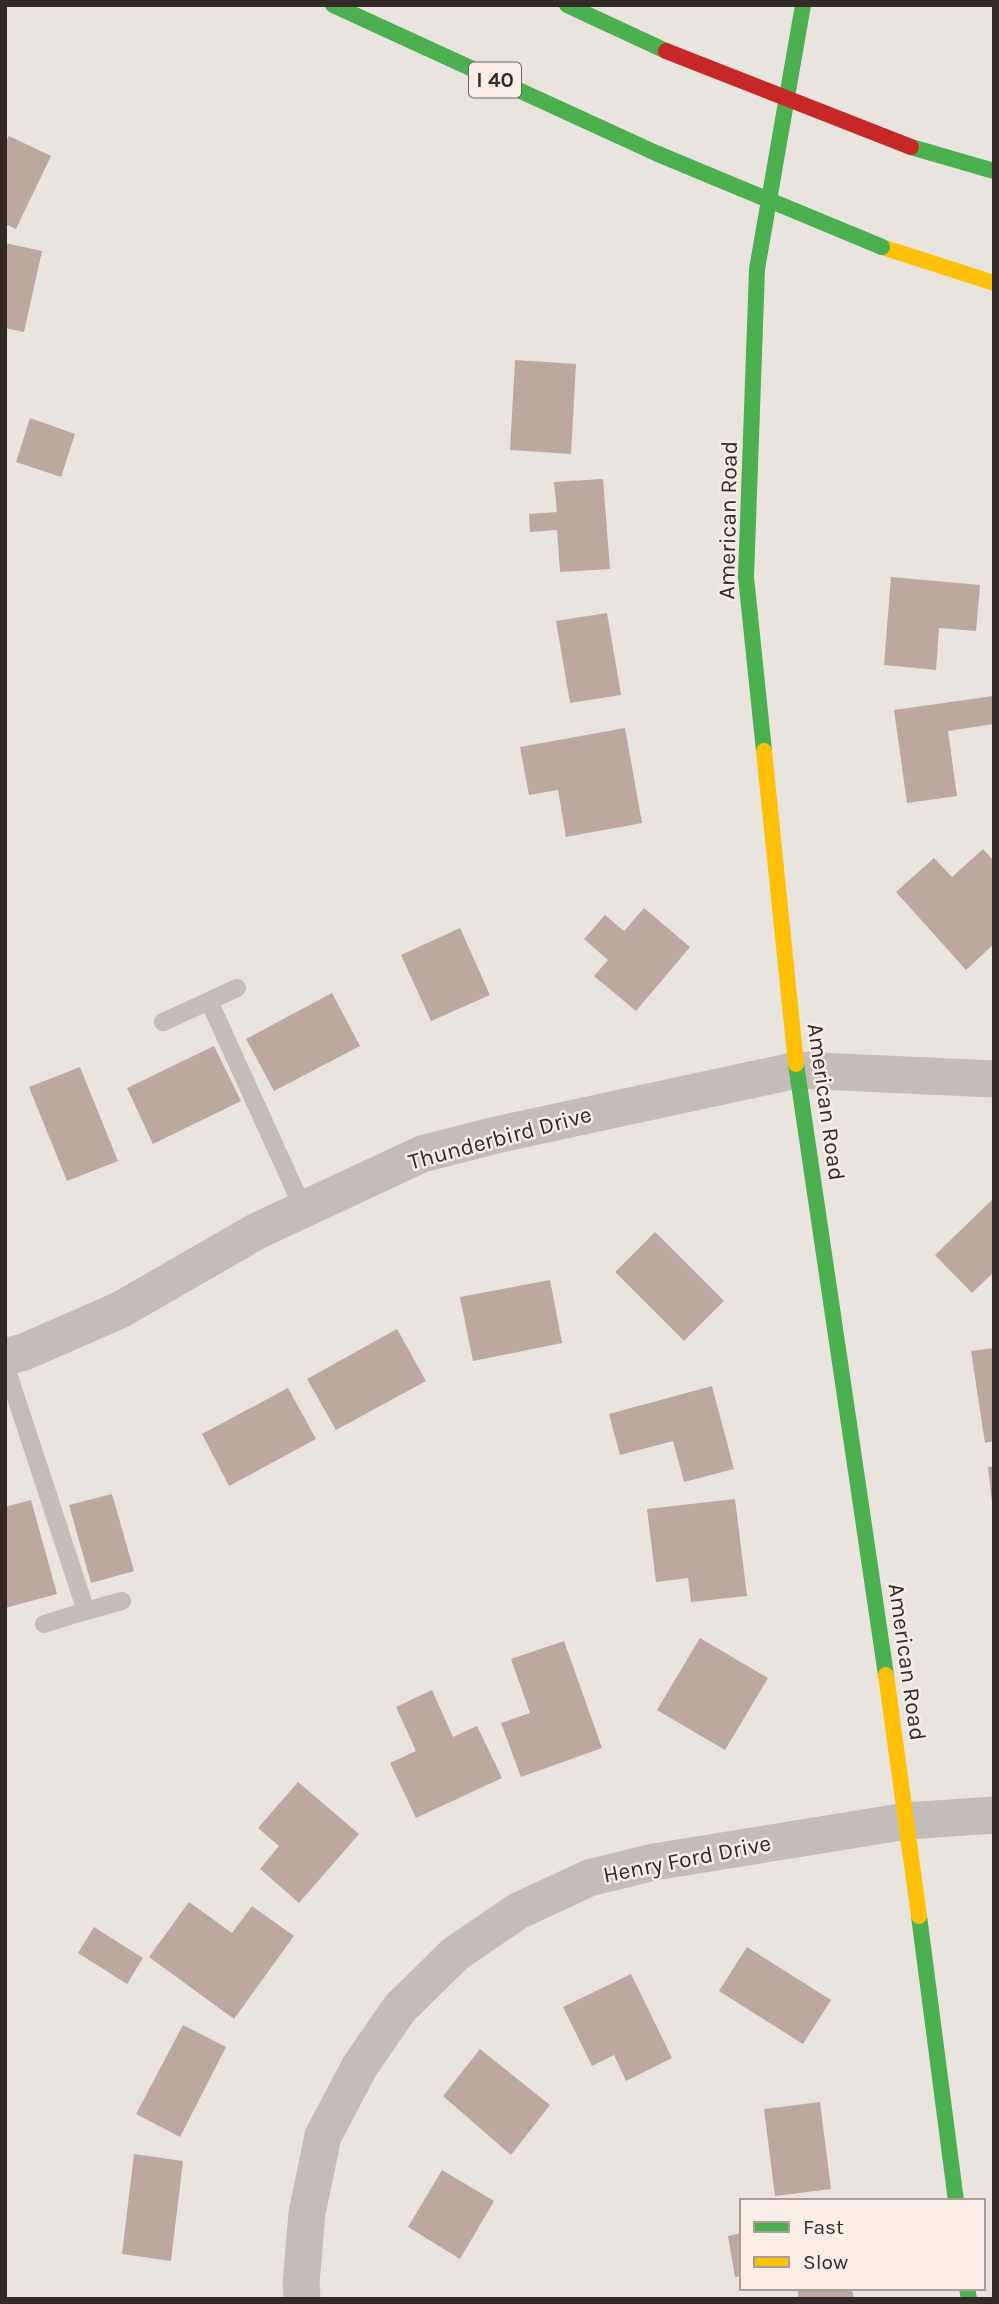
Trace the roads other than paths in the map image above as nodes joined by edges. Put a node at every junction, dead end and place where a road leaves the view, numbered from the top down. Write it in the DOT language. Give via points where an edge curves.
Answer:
graph roads {
  1 [pos="333,5"];
  2 [pos="567,5"];
  3 [pos="803,5"];
  4 [pos="994,171"];
  5 [pos="994,284"];
  6 [pos="237,988"];
  7 [pos="209,1001"];
  8 [pos="163,1022"];
  9 [pos="797,1070"];
  10 [pos="994,1079"];
  11 [pos="304,1210"];
  12 [pos="5,1357"];
  13 [pos="5,1364"];
  14 [pos="122,1601"];
  15 [pos="86,1611"];
  16 [pos="44,1624"];
  17 [pos="994,1815"];
  18 [pos="907,1821"];
  19 [pos="956,2199"];
  20 [pos="302,2299"];
  1 -- 5 [label="main road, I 40, bridge" via="658,154 882,247"];
  2 -- 4 [label="main road, bridge" via="666,51 911,147"];
  3 -- 9 [label="main road, American Road" via="757,269 746,577"];
  6 -- 7 [label="lane"];
  7 -- 8 [label="lane"];
  7 -- 11 [label="lane"];
  9 -- 10 [label="street, Thunderbird Drive"];
  9 -- 11 [label="street, Thunderbird Drive" via="422,1154"];
  9 -- 18 [label="main road, American Road"];
  11 -- 12 [label="street, Thunderbird Drive" via="257,1231 121,1310"];
  13 -- 15 [label="lane"];
  14 -- 15 [label="lane"];
  15 -- 16 [label="lane"];
  17 -- 18 [label="street, Henry Ford Drive"];
  18 -- 19 [label="main road, American Road"];
  18 -- 20 [label="street, Henry Ford Drive" via="654,1862 589,1878 518,1911 455,1954 400,2008 360,2066 323,2136 307,2213"];
}
